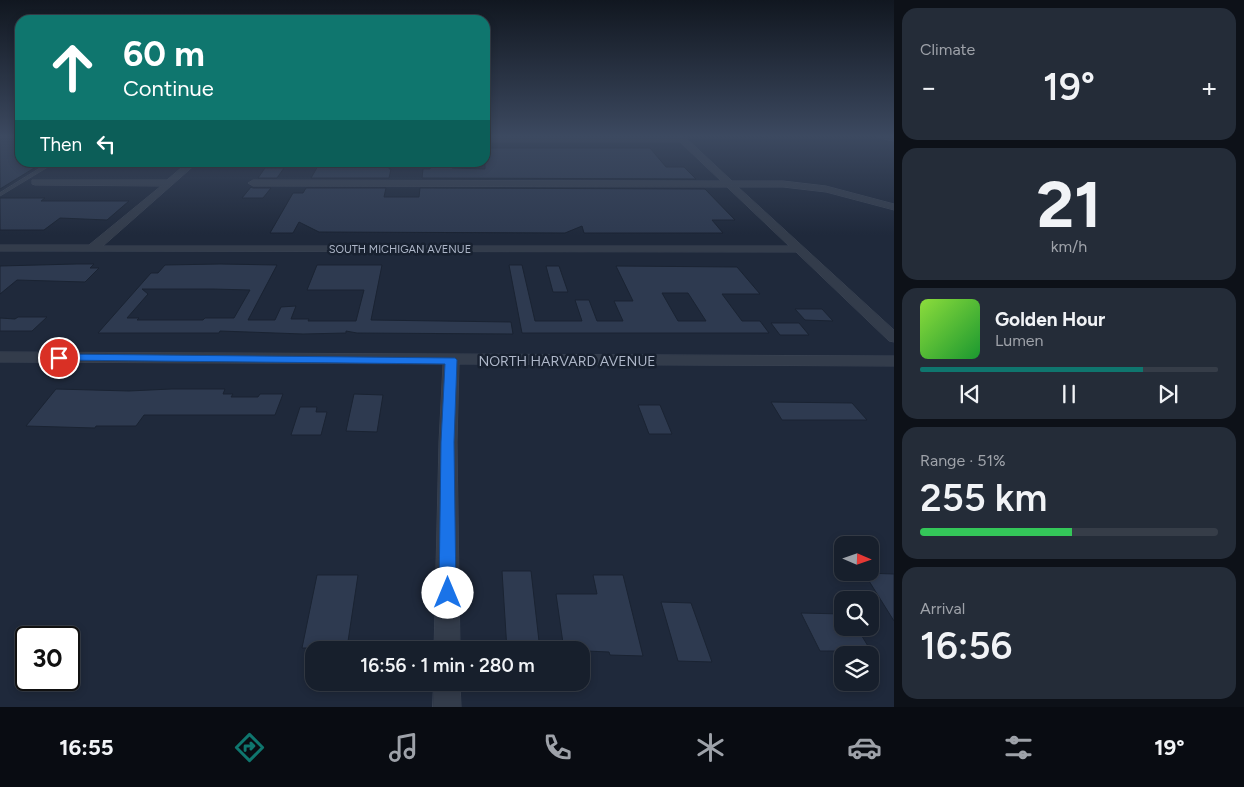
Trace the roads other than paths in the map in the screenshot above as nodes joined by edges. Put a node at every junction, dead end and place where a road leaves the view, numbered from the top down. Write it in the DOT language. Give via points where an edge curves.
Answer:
graph roads {
  1 [pos="43,169"];
  2 [pos="186,169"];
  3 [pos="713,169"];
  4 [pos="35,182"];
  5 [pos="169,183"];
  6 [pos="253,183"];
  7 [pos="729,184"];
  8 [pos="0,195"];
  9 [pos="894,207"];
  10 [pos="0,248"];
  11 [pos="93,248"];
  12 [pos="800,249"];
  13 [pos="894,338"];
  14 [pos="0,357"];
  15 [pos="451,360"];
  16 [pos="894,361"];
  17 [pos="447,641"];
  18 [pos="447,691"];
  19 [pos="447,707"];
  1 -- 8 [label="lane"];
  2 -- 5 [label="street"];
  3 -- 7 [label="street"];
  4 -- 5 [label="street"];
  5 -- 11 [label="street"];
  6 -- 7 [label="street"];
  7 -- 9 [label="street" via="818,188"];
  7 -- 12 [label="street"];
  10 -- 11 [label="street, SOUTH MICHIGAN AVENUE"];
  11 -- 12 [label="street, SOUTH MICHIGAN AVENUE"];
  12 -- 13 [label="street"];
  14 -- 15 [label="street, NORTH HARVARD AVENUE"];
  15 -- 16 [label="street, NORTH HARVARD AVENUE"];
  15 -- 17 [label="street"];
  18 -- 19 [label="street"];
}
